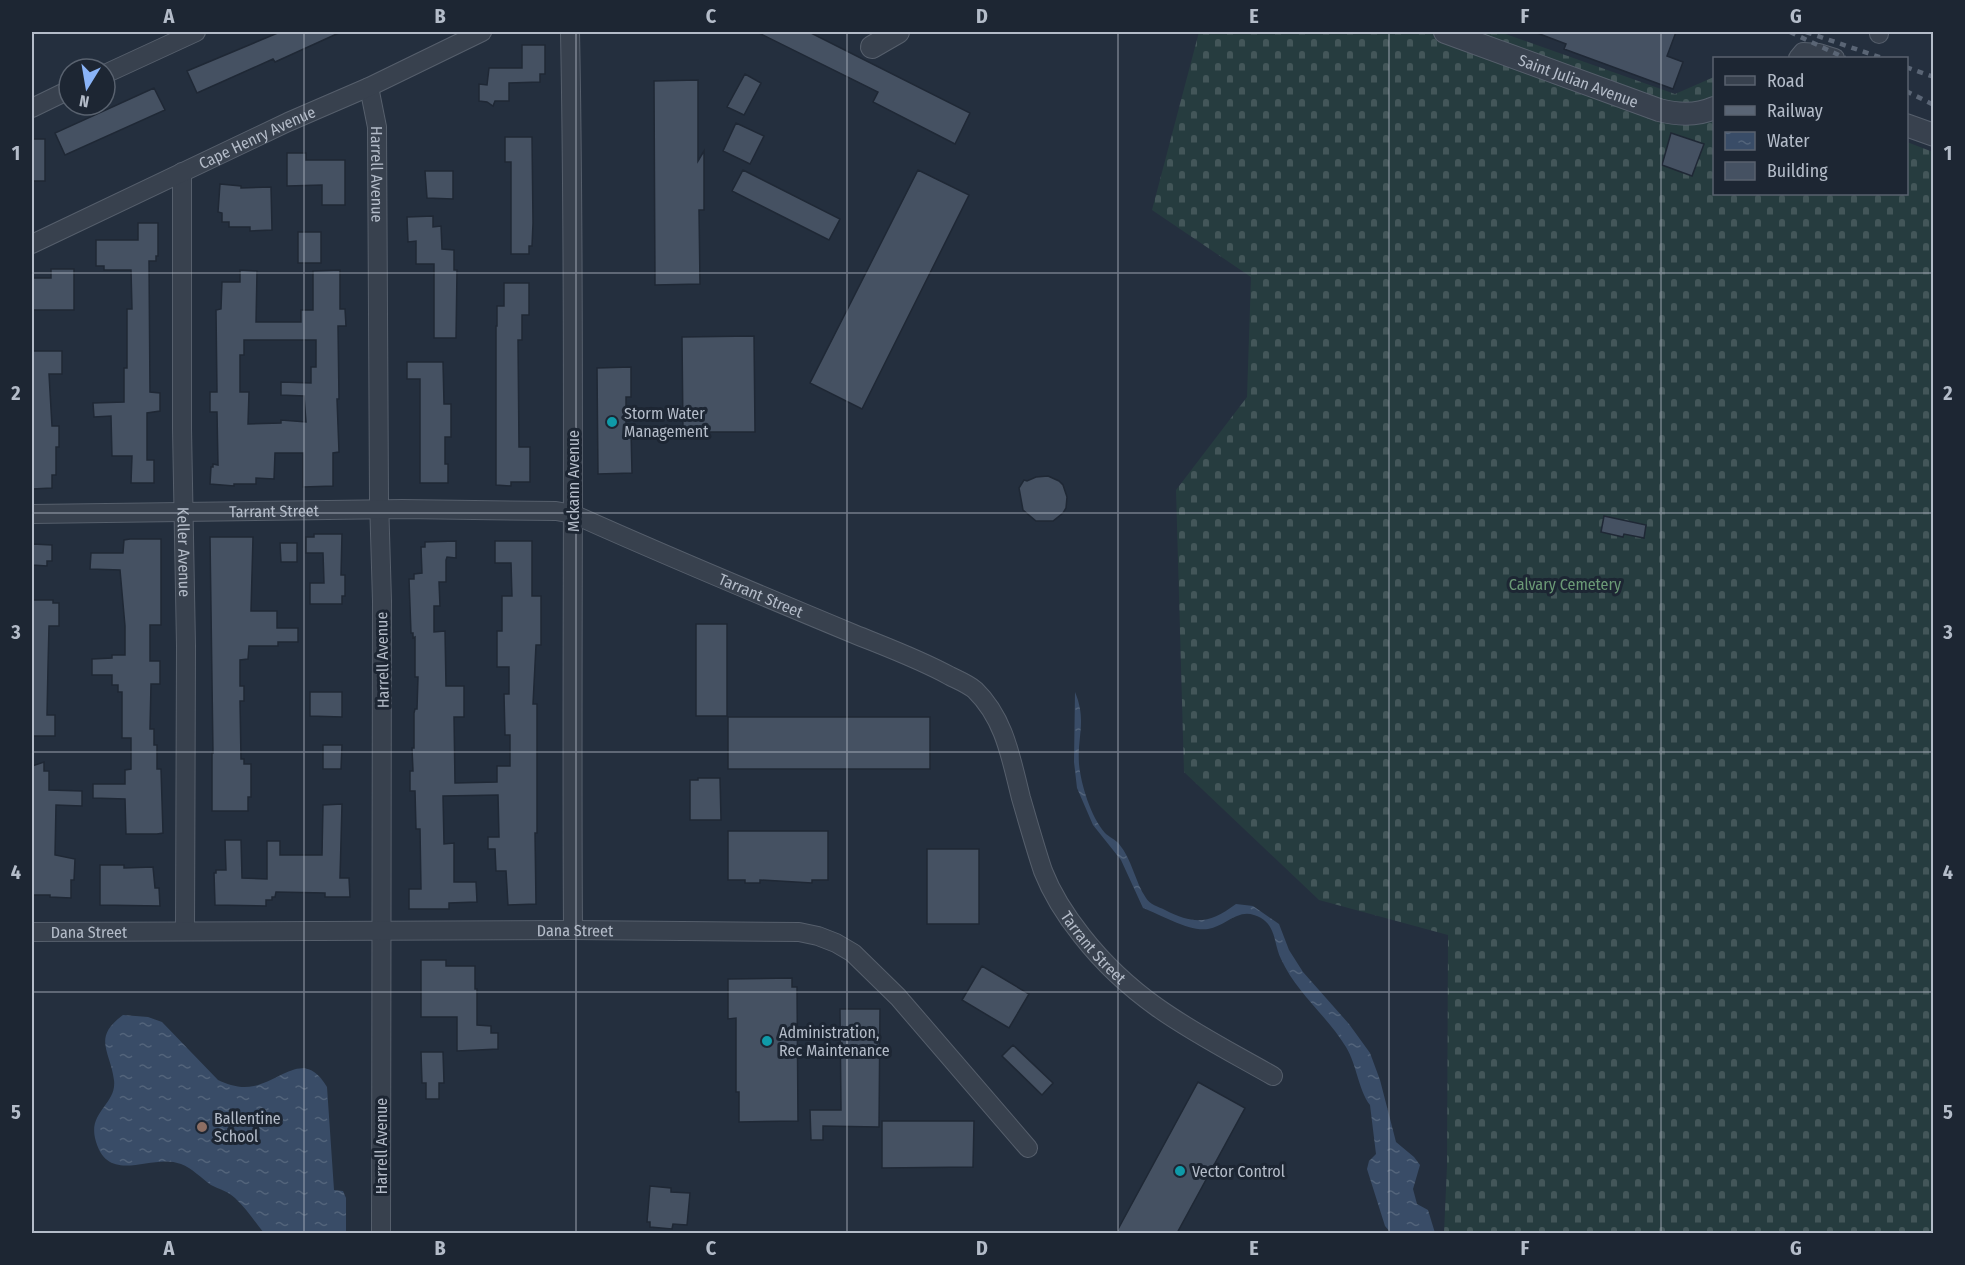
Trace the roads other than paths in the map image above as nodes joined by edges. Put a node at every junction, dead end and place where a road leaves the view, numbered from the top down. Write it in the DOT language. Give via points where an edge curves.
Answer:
graph roads {
  1 [pos="482,32"];
  2 [pos="570,32"];
  3 [pos="898,32"];
  4 [pos="1445,32"];
  5 [pos="187,34"];
  6 [pos="872,47"];
  7 [pos="1799,57"];
  8 [pos="1832,57"];
  9 [pos="117,68"];
  10 [pos="369,87"];
  11 [pos="57,96"];
  12 [pos="32,108"];
  13 [pos="1713,108"];
  14 [pos="1908,126"];
  15 [pos="1934,135"];
  16 [pos="182,172"];
  17 [pos="32,244"];
  18 [pos="379,510"];
  19 [pos="183,513"];
  20 [pos="32,514"];
  21 [pos="573,514"];
  22 [pos="573,930"];
  23 [pos="185,931"];
  24 [pos="382,931"];
  25 [pos="32,932"];
  26 [pos="1273,1076"];
  27 [pos="1028,1148"];
  28 [pos="381,1233"];
  1 -- 10 [label="street, Cape Henry Avenue"];
  2 -- 21 [label="street, Mckann Avenue"];
  3 -- 6 [label="street"];
  4 -- 13 [label="street, Saint Julian Avenue" via="1673,114 1694,115"];
  5 -- 9 [label="street"];
  7 -- 8 [label="street" via="1803,52"];
  10 -- 16 [label="street, Cape Henry Avenue"];
  10 -- 18 [label="street, Harrell Avenue" via="376,127"];
  11 -- 12 [label="street"];
  14 -- 15 [label="street"];
  16 -- 17 [label="street, Cape Henry Avenue"];
  16 -- 19 [label="street, Keller Avenue"];
  18 -- 19 [label="street, Tarrant Street"];
  18 -- 21 [label="street, Tarrant Street"];
  18 -- 24 [label="street, Harrell Avenue"];
  19 -- 20 [label="street, Tarrant Street"];
  19 -- 23 [label="street, Keller Avenue"];
  21 -- 22 [label="street, Mckann Avenue"];
  21 -- 26 [label="street, Tarrant Street" via="930,665 973,688 999,722 1008,743 1044,872 1072,924 1128,987"];
  22 -- 24 [label="street, Dana Street"];
  22 -- 27 [label="street, Dana Street" via="799,932 836,943 853,953 898,997"];
  23 -- 24 [label="street, Dana Street"];
  23 -- 25 [label="street, Dana Street"];
  24 -- 28 [label="street, Harrell Avenue"];
}
